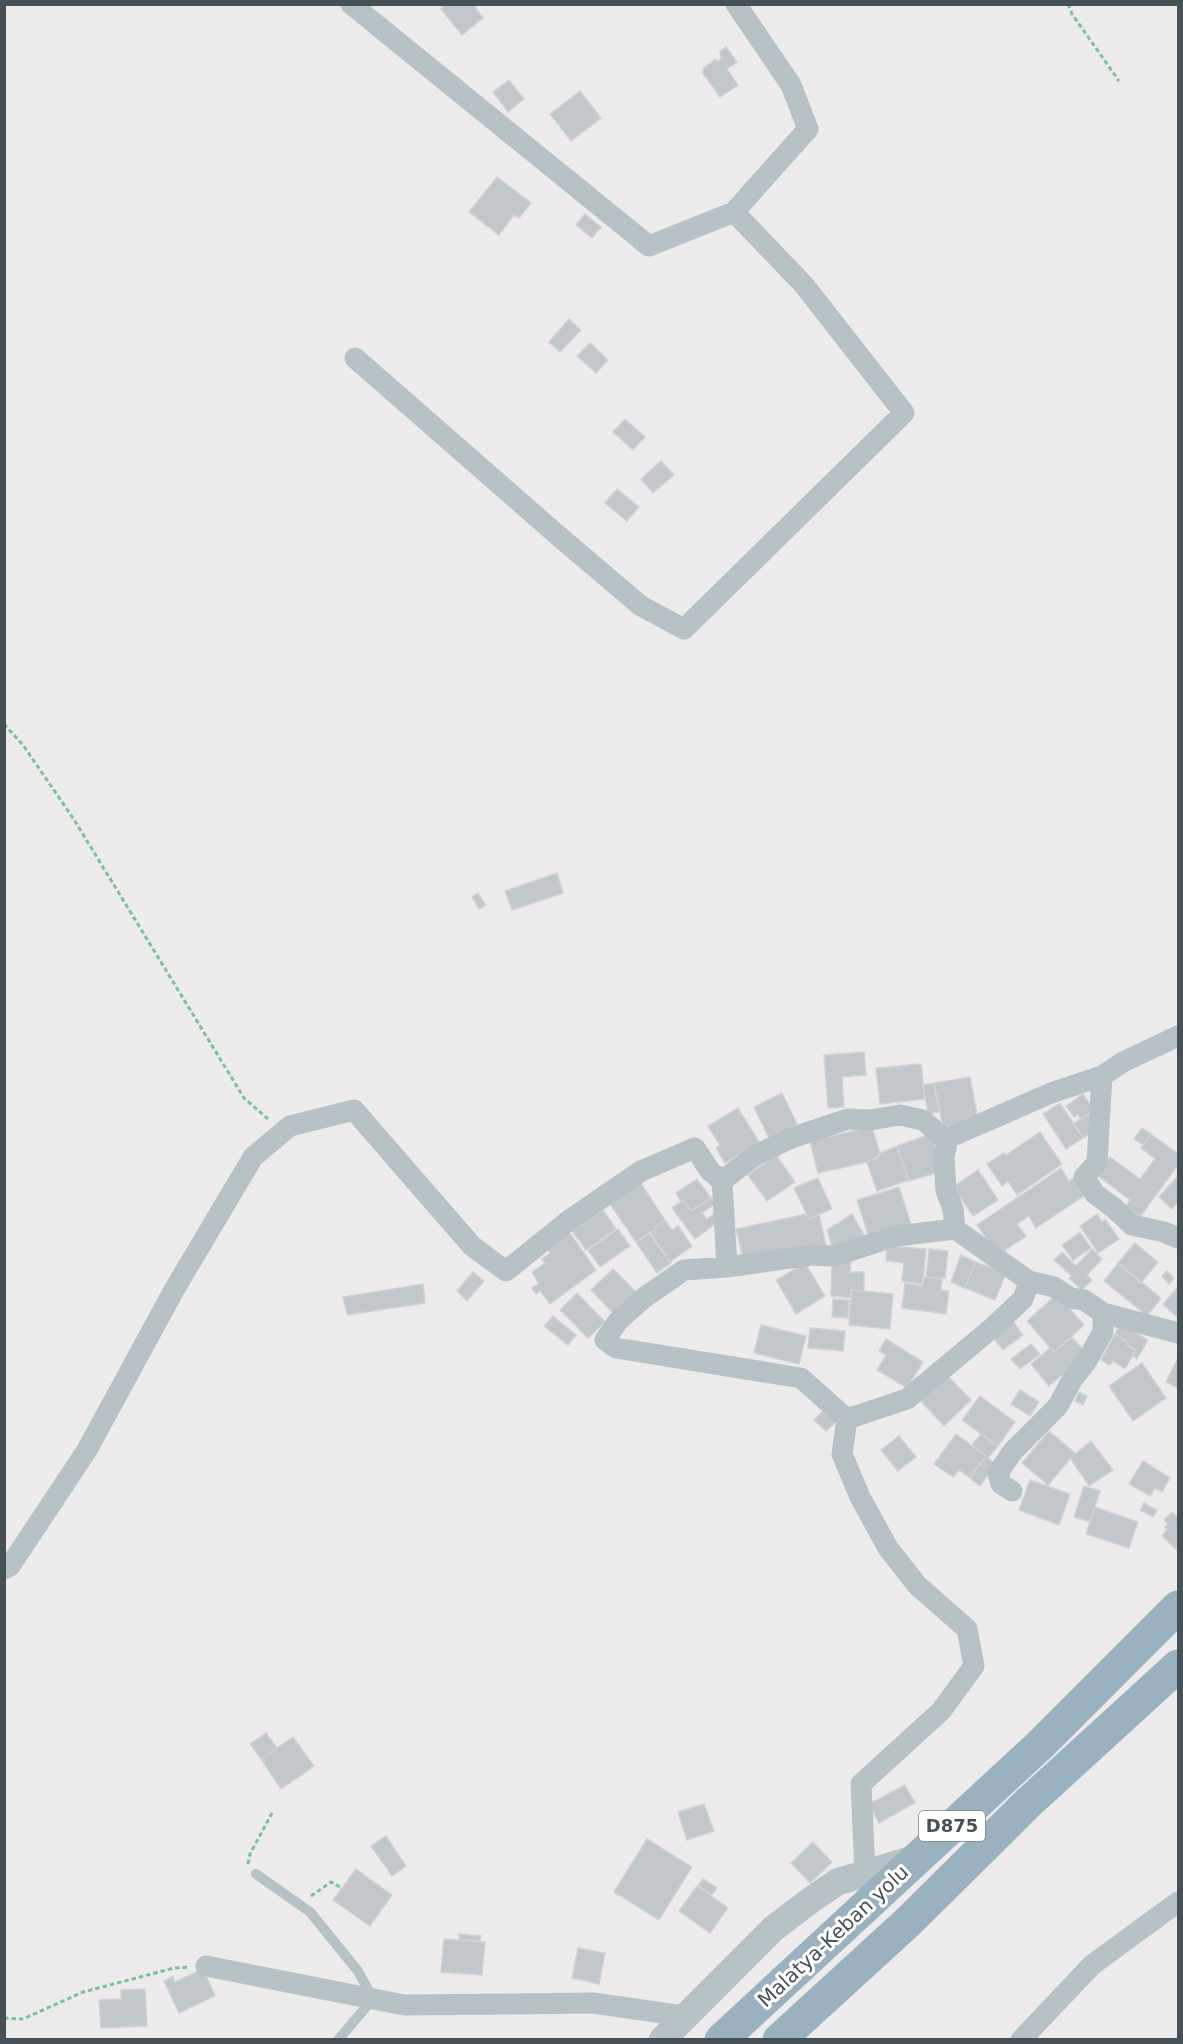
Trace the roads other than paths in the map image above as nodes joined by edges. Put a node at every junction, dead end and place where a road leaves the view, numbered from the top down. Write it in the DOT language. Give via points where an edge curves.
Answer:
graph roads {
  1 [pos="351,4"];
  2 [pos="736,4"];
  3 [pos="734,212"];
  4 [pos="355,358"];
  5 [pos="1179,1036"];
  6 [pos="1102,1076"];
  7 [pos="948,1138"];
  8 [pos="722,1181"];
  9 [pos="955,1229"];
  10 [pos="1179,1238"];
  11 [pos="727,1267"];
  12 [pos="1029,1281"];
  13 [pos="1103,1313"];
  14 [pos="1179,1333"];
  15 [pos="847,1419"];
  16 [pos="1012,1491"];
  17 [pos="4,1569"];
  18 [pos="1179,1607"];
  19 [pos="1179,1666"];
  20 [pos="918,1858"];
  21 [pos="256,1874"];
  22 [pos="864,1874"];
  23 [pos="1179,1902"];
  24 [pos="206,1966"];
  25 [pos="373,1999"];
  26 [pos="684,2016"];
  27 [pos="338,2040"];
  28 [pos="662,2040"];
  29 [pos="721,2040"];
  30 [pos="779,2040"];
  31 [pos="1021,2040"];
  1 -- 3 [label="street" via="649,246"];
  2 -- 3 [label="street" via="791,85 808,129"];
  3 -- 4 [label="street" via="804,285 904,413 684,628 641,606"];
  5 -- 6 [label="street" via="1122,1062"];
  6 -- 7 [label="street" via="1051,1093"];
  6 -- 10 [label="street" via="1097,1163 1084,1177 1095,1194 1132,1225"];
  7 -- 8 [label="street" via="923,1120 900,1115 848,1119 791,1138 754,1156"];
  7 -- 9 [label="street" via="944,1156 946,1191"];
  8 -- 11 [label="street"];
  8 -- 17 [label="street" via="695,1148 641,1171 506,1270 472,1246 354,1110 290,1126 253,1157 174,1290 87,1450 10,1566"];
  9 -- 11 [label="street" via="897,1236 834,1256 812,1255"];
  9 -- 12 [label="street"];
  11 -- 15 [label="street" via="684,1270 618,1321 605,1341 616,1348 801,1378"];
  12 -- 13 [label="street" via="1054,1287"];
  12 -- 15 [label="street" via="1023,1299 907,1399"];
  13 -- 14 [label="street"];
  13 -- 16 [label="street" via="1103,1332 1058,1406 1013,1451 998,1473 1002,1484"];
  15 -- 22 [label="street" via="842,1454 860,1497 888,1548 917,1585 967,1629 974,1666 941,1711 861,1784"];
  18 -- 20 [label="highway, Malatya-Keban yolu / D875" via="1041,1744"];
  19 -- 30 [label="highway, Malatya-Keban yolu / D875" via="1028,1803 909,1921"];
  20 -- 22 [label="street"];
  20 -- 29 [label="highway, Malatya-Keban yolu / D875"];
  21 -- 25 [label="lane" via="310,1911 358,1971"];
  22 -- 26 [label="street" via="837,1882 774,1928"];
  23 -- 31 [label="street" via="1092,1965"];
  24 -- 25 [label="street"];
  25 -- 26 [label="street" via="404,2005 593,2003"];
  25 -- 27 [label="lane"];
  26 -- 28 [label="street"];
}
